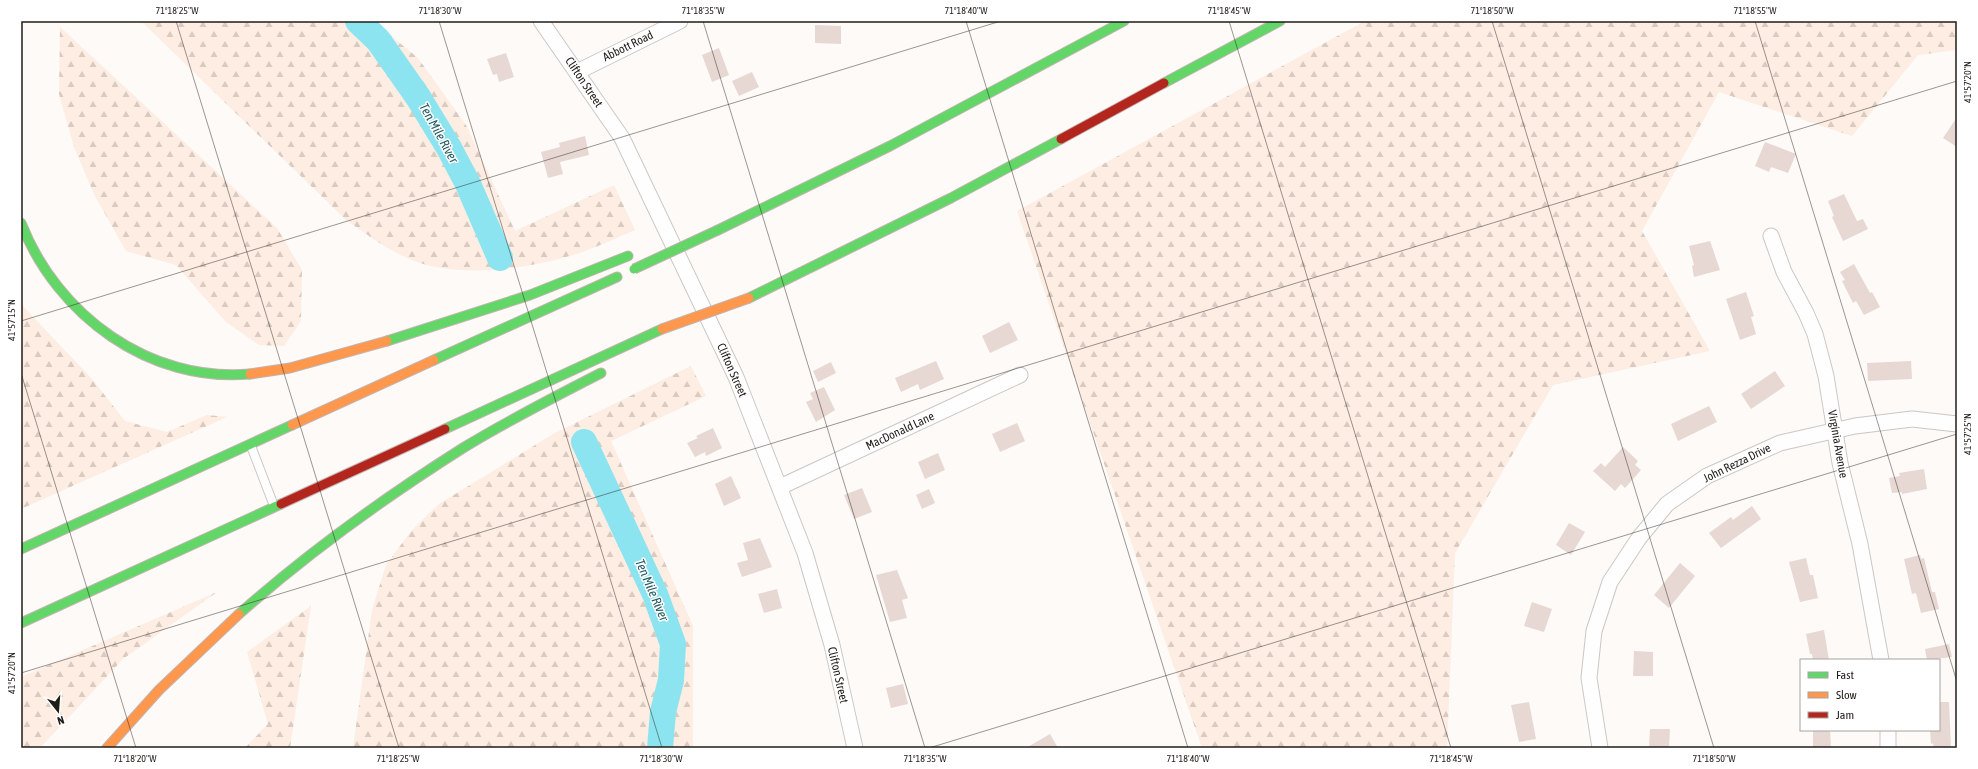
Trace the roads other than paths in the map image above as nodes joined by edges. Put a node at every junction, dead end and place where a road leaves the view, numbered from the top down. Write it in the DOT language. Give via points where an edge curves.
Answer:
graph roads {
  1 [pos="542,21"];
  2 [pos="680,21"];
  3 [pos="1106,21"];
  4 [pos="1124,21"];
  5 [pos="1280,21"];
  6 [pos="1073,37"];
  7 [pos="577,72"];
  8 [pos="21,223"];
  9 [pos="677,233"];
  10 [pos="1770,236"];
  11 [pos="663,240"];
  12 [pos="632,254"];
  13 [pos="749,298"];
  14 [pos="688,330"];
  15 [pos="610,368"];
  16 [pos="1020,375"];
  17 [pos="1957,424"];
  18 [pos="1835,430"];
  19 [pos="250,445"];
  20 [pos="780,487"];
  21 [pos="274,506"];
  22 [pos="21,548"];
  23 [pos="21,623"];
  24 [pos="1881,659"];
  25 [pos="1888,731"];
  26 [pos="107,748"];
  27 [pos="855,748"];
  28 [pos="1600,748"];
  29 [pos="1888,748"];
  1 -- 7 [label="street, Clifton Street"];
  2 -- 7 [label="street, Abbott Road"];
  3 -- 6 [label="highway"];
  4 -- 19 [label="highway, bridge" via="890,146 718,230"];
  5 -- 13 [label="highway" via="951,198"];
  7 -- 20 [label="street, Clifton Street" via="626,145 736,377"];
  8 -- 12 [label="highway" via="33,254 44,272 70,302 101,330 118,342 157,361 178,368 219,375 283,370 368,346 537,294"];
  9 -- 11 [label="highway"];
  10 -- 18 [label="street, Virginia Avenue" via="1784,272 1815,334 1826,376"];
  13 -- 14 [label="highway, bridge"];
  13 -- 21 [label="highway, bridge" via="662,330"];
  15 -- 26 [label="highway" via="452,455 320,546 278,579 198,650"];
  16 -- 20 [label="street, MacDonald Lane"];
  17 -- 18 [label="street, John Rezza Drive" via="1912,419"];
  18 -- 24 [label="street, Virginia Avenue" via="1840,463 1860,544"];
  18 -- 28 [label="street, John Rezza Drive" via="1780,443 1707,476 1667,504 1639,538 1610,582 1594,630 1589,678"];
  19 -- 21 [label="lane"];
  19 -- 22 [label="highway"];
  20 -- 27 [label="street, Clifton Street" via="805,552 832,645"];
  21 -- 23 [label="highway"];
  25 -- 29 [label="street"];
}
